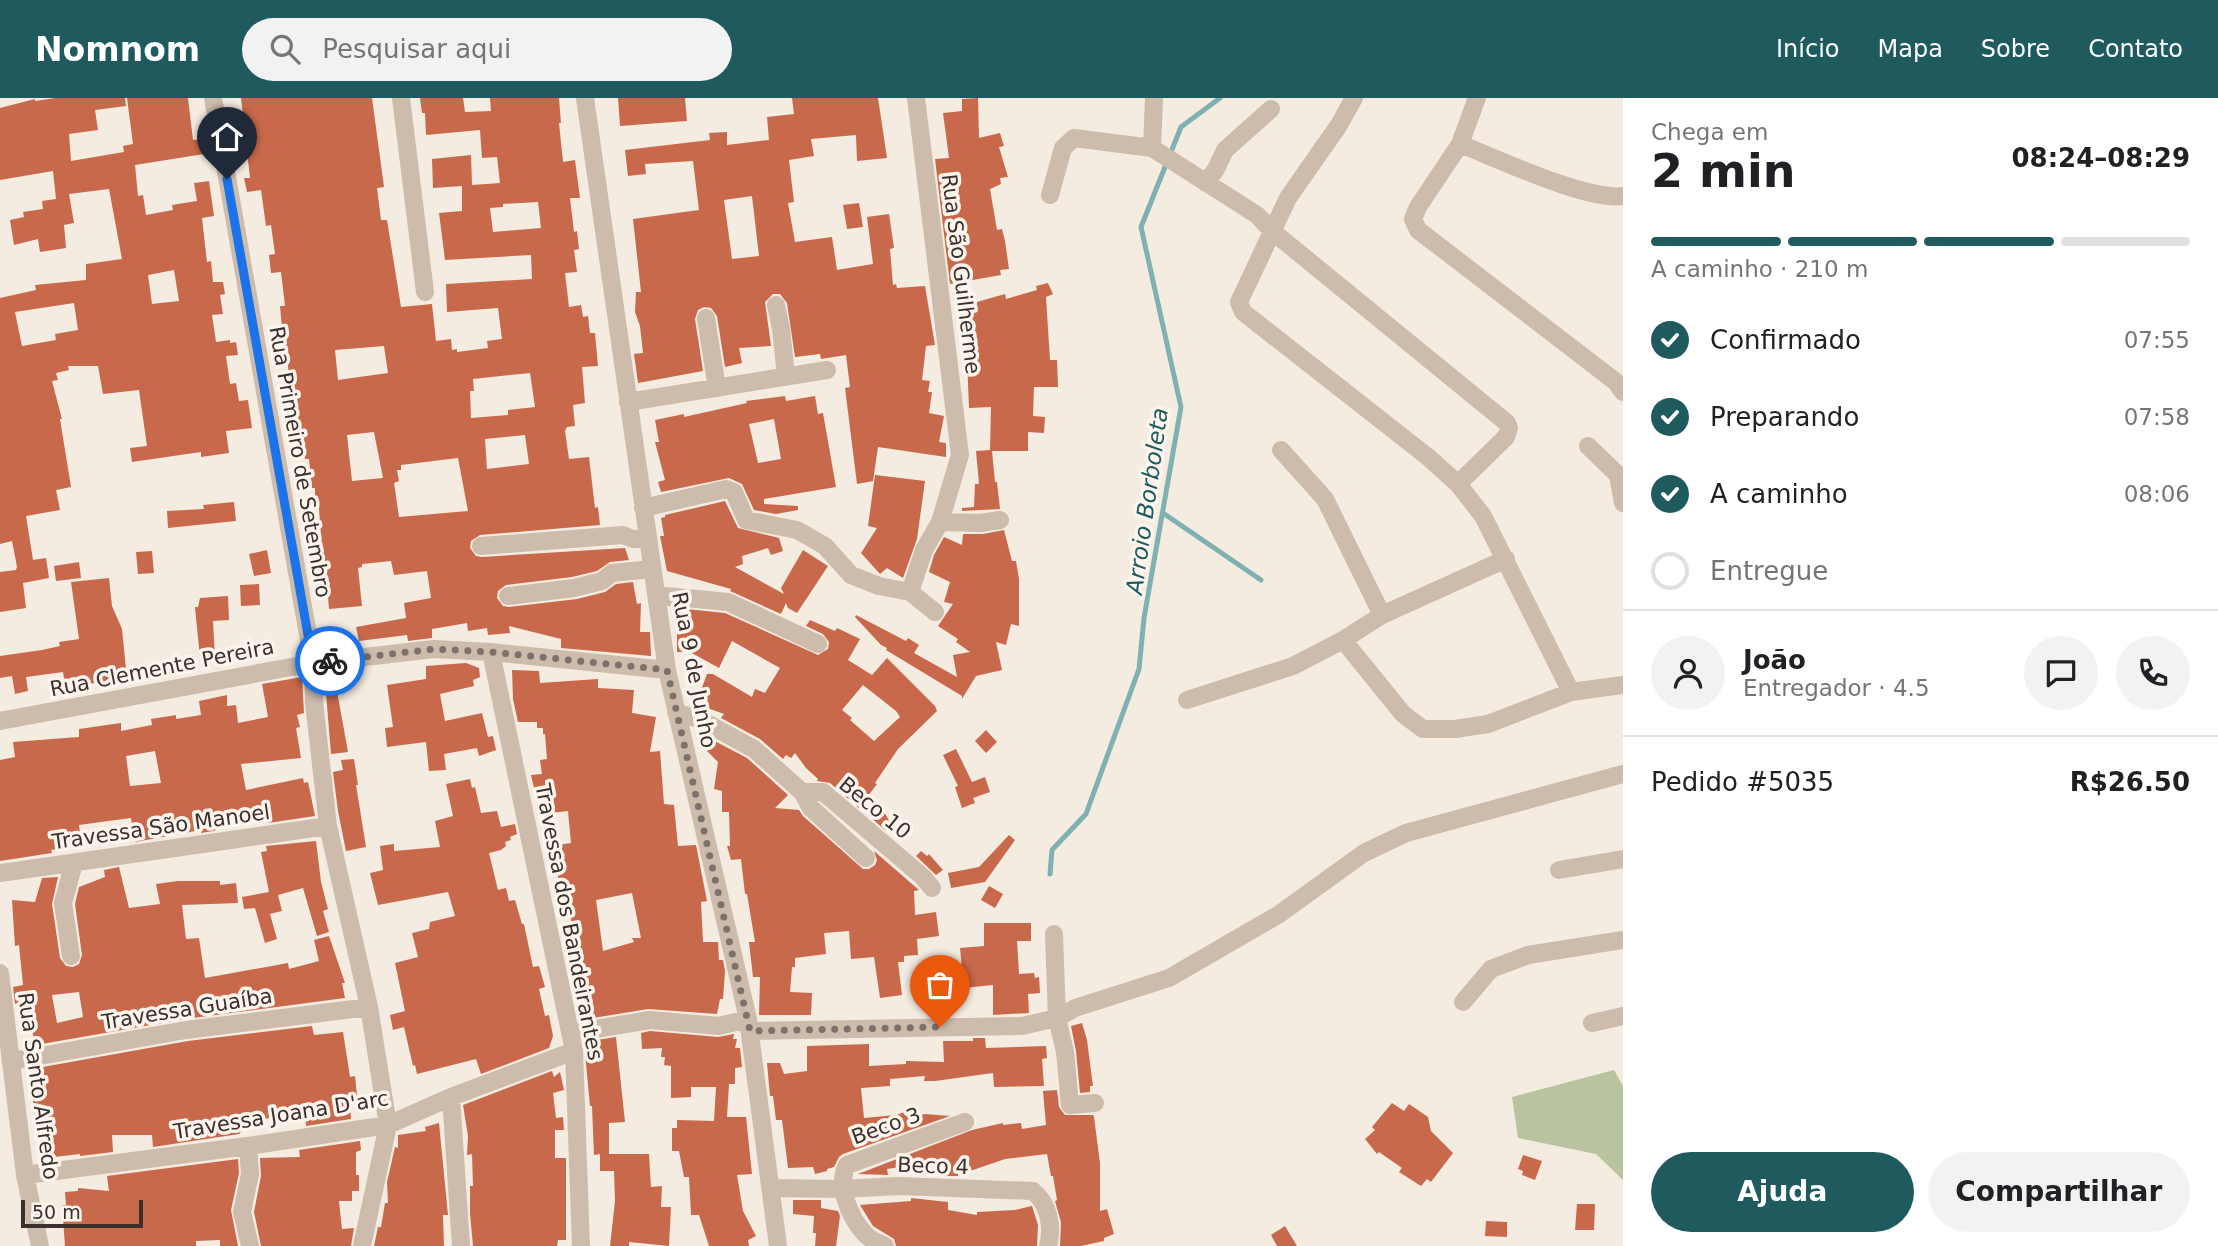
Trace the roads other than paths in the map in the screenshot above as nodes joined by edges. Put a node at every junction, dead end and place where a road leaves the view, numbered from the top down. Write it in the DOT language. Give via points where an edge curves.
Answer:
graph roads {
  1 [pos="213,98"];
  2 [pos="401,98"];
  3 [pos="585,98"];
  4 [pos="916,98"];
  5 [pos="1154,98"];
  6 [pos="1354,98"];
  7 [pos="1477,98"];
  8 [pos="1270,109"];
  9 [pos="1461,144"];
  10 [pos="1152,148"];
  11 [pos="1206,183"];
  12 [pos="1050,195"];
  13 [pos="1623,196"];
  14 [pos="1272,231"];
  15 [pos="425,292"];
  16 [pos="776,304"];
  17 [pos="705,318"];
  18 [pos="827,370"];
  19 [pos="786,376"];
  20 [pos="717,387"];
  21 [pos="1623,392"];
  22 [pos="628,402"];
  23 [pos="1588,446"];
  24 [pos="1281,450"];
  25 [pos="1620,473"];
  26 [pos="1458,484"];
  27 [pos="1623,503"];
  28 [pos="643,508"];
  29 [pos="1000,520"];
  30 [pos="940,522"];
  31 [pos="648,539"];
  32 [pos="481,546"];
  33 [pos="1506,559"];
  34 [pos="652,569"];
  35 [pos="910,592"];
  36 [pos="656,595"];
  37 [pos="508,596"];
  38 [pos="935,612"];
  39 [pos="1382,615"];
  40 [pos="1343,640"];
  41 [pos="818,643"];
  42 [pos="491,652"];
  43 [pos="313,663"];
  44 [pos="667,670"];
  45 [pos="1623,685"];
  46 [pos="1571,692"];
  47 [pos="1187,700"];
  48 [pos="676,712"];
  49 [pos="0,721"];
  50 [pos="1623,774"];
  51 [pos="802,792"];
  52 [pos="328,826"];
  53 [pos="866,858"];
  54 [pos="1623,859"];
  55 [pos="74,863"];
  56 [pos="1559,870"];
  57 [pos="0,873"];
  58 [pos="932,888"];
  59 [pos="1054,934"];
  60 [pos="1623,940"];
  61 [pos="71,956"];
  62 [pos="0,973"];
  63 [pos="1463,1003"];
  64 [pos="369,1007"];
  65 [pos="1623,1016"];
  66 [pos="1057,1018"];
  67 [pos="1592,1023"];
  68 [pos="749,1025"];
  69 [pos="573,1042"];
  70 [pos="12,1061"];
  71 [pos="450,1097"];
  72 [pos="1095,1104"];
  73 [pos="965,1122"];
  74 [pos="388,1125"];
  75 [pos="248,1146"];
  76 [pos="25,1175"];
  77 [pos="771,1188"];
  78 [pos="842,1189"];
  79 [pos="40,1246"];
  80 [pos="250,1246"];
  81 [pos="362,1246"];
  82 [pos="461,1246"];
  83 [pos="581,1246"];
  84 [pos="778,1246"];
  85 [pos="885,1246"];
  86 [pos="1048,1246"];
  1 -- 43 [label="street, Rua Primeiro de Setembro"];
  2 -- 15 [label="street"];
  3 -- 22 [label="street, Rua 9 de Junho"];
  4 -- 30 [label="street, Rua São Guilherme" via="960,455"];
  5 -- 10 [label="street"];
  6 -- 14 [label="street" via="1288,198"];
  7 -- 9 [label="street"];
  8 -- 11 [label="street" via="1225,150"];
  9 -- 13 [label="street" via="1560,183 1611,198"];
  9 -- 21 [label="street" via="1418,207 1413,219 1418,230 1616,382"];
  10 -- 11 [label="street"];
  10 -- 12 [label="street" via="1074,138 1063,148"];
  11 -- 14 [label="street" via="1257,215"];
  14 -- 26 [label="street" via="1240,302 1244,312"];
  14 -- 26 [label="street" via="1507,423 1506,437"];
  16 -- 19 [label="street"];
  17 -- 20 [label="street"];
  18 -- 19 [label="street"];
  19 -- 20 [label="street"];
  20 -- 22 [label="street"];
  22 -- 28 [label="street, Rua 9 de Junho"];
  23 -- 25 [label="street"];
  24 -- 39 [label="street" via="1325,499"];
  25 -- 27 [label="street"];
  26 -- 33 [label="street" via="1483,516"];
  28 -- 31 [label="street, Rua 9 de Junho"];
  28 -- 35 [label="street" via="726,489 734,492 746,520 797,530 825,545 851,575"];
  29 -- 30 [label="street"];
  30 -- 35 [label="street" via="924,550"];
  31 -- 32 [label="street" via="623,535"];
  31 -- 34 [label="street, Rua 9 de Junho"];
  33 -- 39 [label="street"];
  33 -- 46 [label="street"];
  34 -- 36 [label="street, Rua 9 de Junho"];
  34 -- 37 [label="street" via="612,573 603,581 575,588"];
  35 -- 38 [label="street"];
  36 -- 41 [label="street" via="728,602"];
  36 -- 44 [label="street, Rua 9 de Junho"];
  39 -- 40 [label="street"];
  40 -- 46 [label="street" via="1403,714 1423,729 1488,723"];
  40 -- 47 [label="street" via="1293,666"];
  42 -- 43 [label="street, Rua Clemente Pereira" via="434,649"];
  42 -- 44 [label="street, Rua Clemente Pereira"];
  42 -- 69 [label="street, Travessa dos Bandeirantes"];
  43 -- 49 [label="street, Rua Clemente Pereira"];
  43 -- 52 [label="street, Rua Primeiro de Setembro"];
  44 -- 48 [label="street, Rua 9 de Junho"];
  45 -- 46 [label="street"];
  48 -- 51 [label="street, Beco 10" via="699,719 754,749"];
  48 -- 68 [label="street, Rua 9 de Junho"];
  50 -- 66 [label="street, Travessa Joana D'arc" via="1406,833 1364,853 1278,915 1169,978"];
  51 -- 53 [label="street" via="811,808"];
  51 -- 58 [label="street, Beco 10" via="823,792"];
  52 -- 55 [label="street, Travessa São Manoel"];
  52 -- 64 [label="street, Rua Primeiro de Setembro"];
  54 -- 56 [label="street"];
  55 -- 57 [label="street, Travessa São Manoel"];
  55 -- 61 [label="street" via="63,903"];
  59 -- 66 [label="street"];
  60 -- 63 [label="street" via="1528,955 1503,964 1491,969"];
  62 -- 70 [label="street, Rua Santo Alfredo"];
  64 -- 70 [label="street, Travessa Guaíba" via="186,1030"];
  64 -- 74 [label="street, Rua Primeiro de Setembro"];
  65 -- 67 [label="street"];
  66 -- 68 [label="street, Travessa Joana D'arc" via="1022,1026"];
  66 -- 72 [label="street" via="1070,1105"];
  68 -- 69 [label="street, Travessa Joana D'arc" via="650,1020"];
  68 -- 77 [label="street, Rua 9 de Junho"];
  69 -- 71 [label="street, Travessa Joana D'arc"];
  69 -- 83 [label="street, Travessa dos Bandeirantes"];
  70 -- 76 [label="street, Rua Santo Alfredo"];
  71 -- 74 [label="street, Travessa Joana D'arc"];
  71 -- 82 [label="street"];
  73 -- 78 [label="street, Beco 3" via="846,1165"];
  74 -- 75 [label="street, Travessa Joana D'arc"];
  74 -- 81 [label="street, Rua Primeiro de Setembro"];
  75 -- 76 [label="street, Travessa Joana D'arc"];
  75 -- 80 [label="street" via="250,1174 242,1212"];
  76 -- 79 [label="street, Rua Santo Alfredo"];
  77 -- 78 [label="street, Beco 4"];
  77 -- 84 [label="street, Rua 9 de Junho"];
  78 -- 85 [label="street" via="866,1236"];
  78 -- 86 [label="street, Beco 4" via="900,1186 1033,1191 1045,1205 1050,1223"];
}
